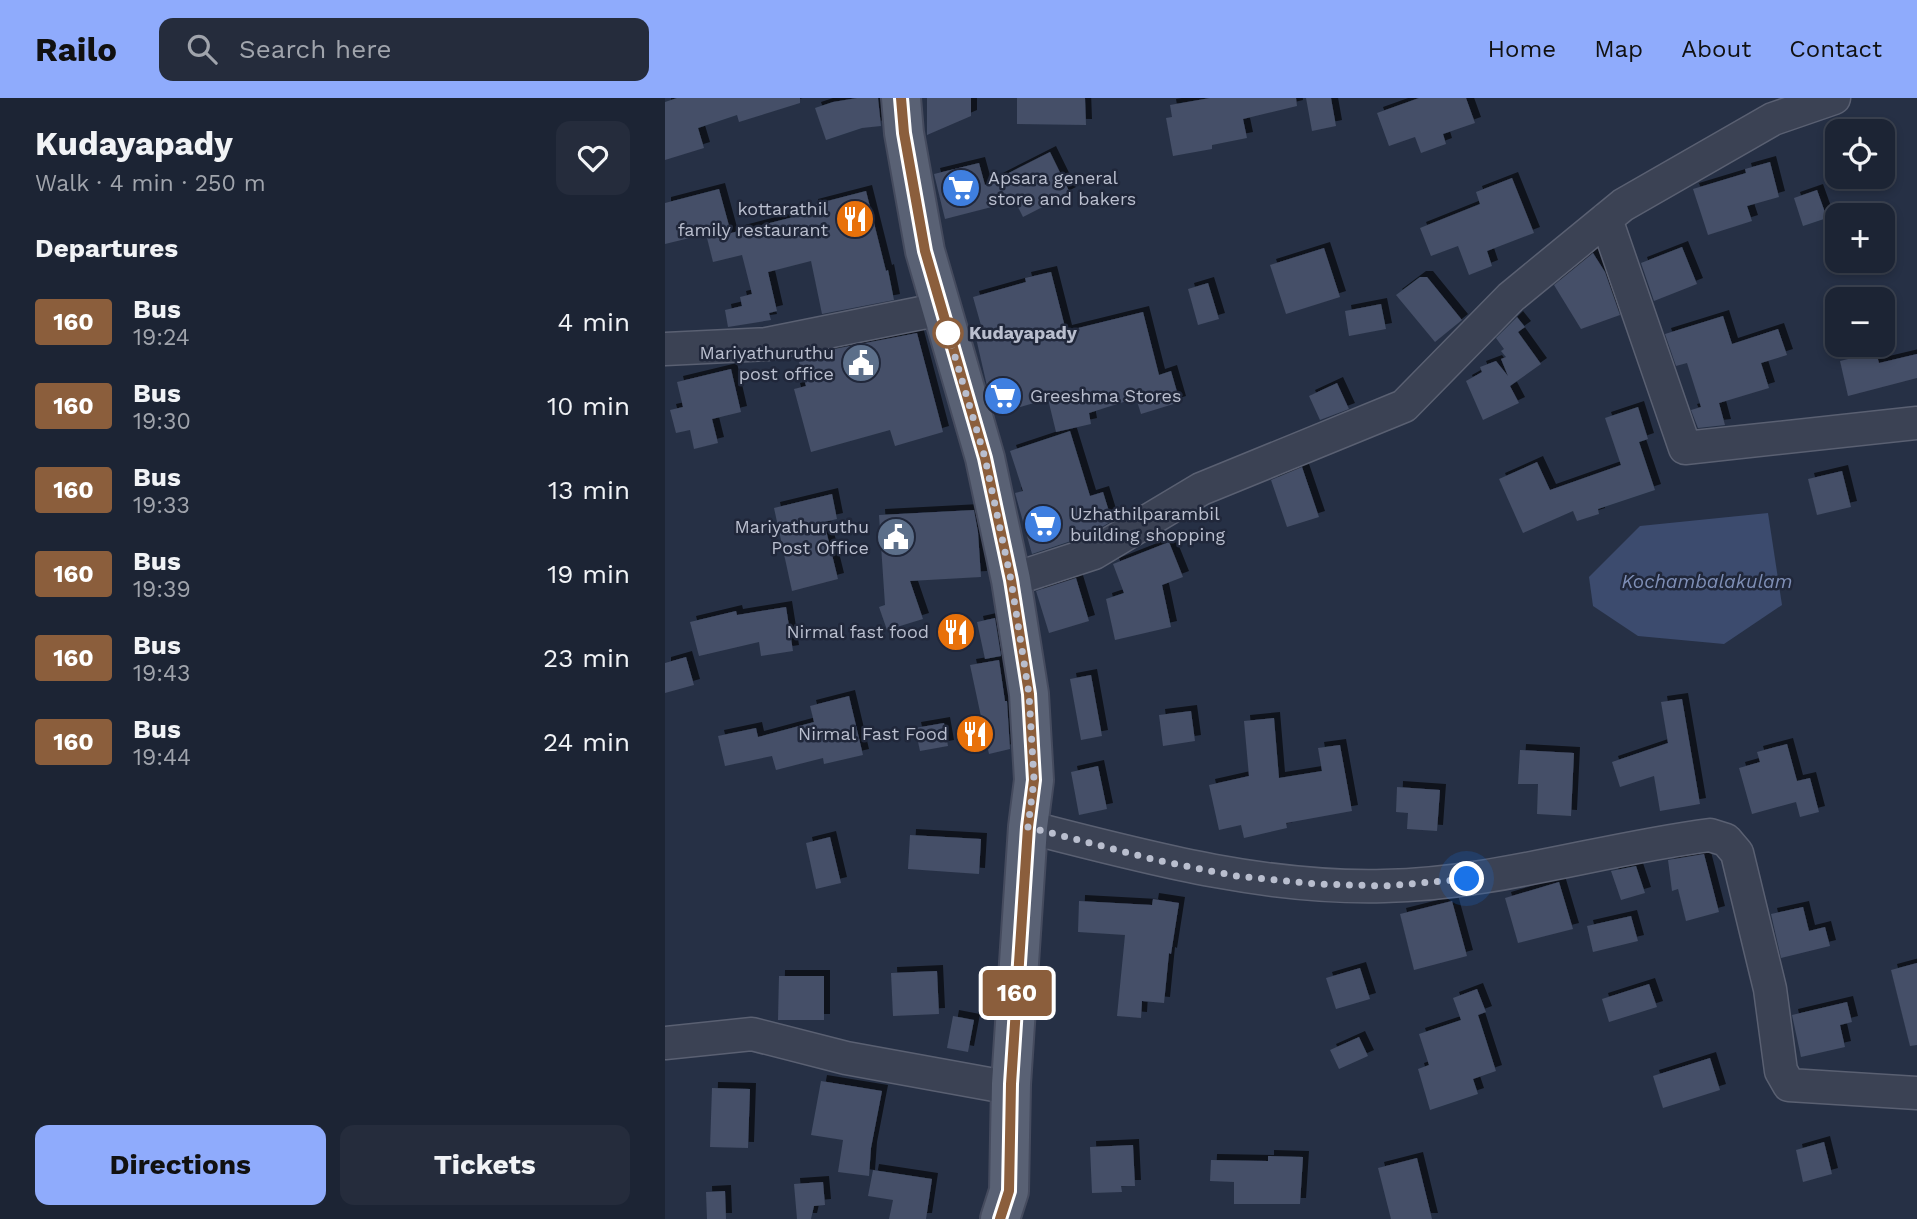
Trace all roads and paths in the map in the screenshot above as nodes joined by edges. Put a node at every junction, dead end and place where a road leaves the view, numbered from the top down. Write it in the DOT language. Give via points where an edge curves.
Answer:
graph roads {
  1 [pos="901,98"];
  2 [pos="1834,98"];
  3 [pos="1606,219"];
  4 [pos="941,309"];
  5 [pos="665,349"];
  6 [pos="1917,423"];
  7 [pos="1011,580"];
  8 [pos="1028,827"];
  9 [pos="665,1042"];
  10 [pos="1011,1088"];
  11 [pos="1917,1093"];
  12 [pos="1000,1219"];
  1 -- 4 [label="main road" via="925,251"];
  2 -- 3 [label="street" via="1773,119"];
  3 -- 6 [label="street" via="1685,447"];
  3 -- 7 [label="street" via="1511,297 1404,406 1201,489 1094,553"];
  4 -- 5 [label="street" via="767,344"];
  4 -- 7 [label="main road" via="985,458"];
  7 -- 8 [label="main road" via="1029,694 1034,780"];
  8 -- 10 [label="main road"];
  8 -- 11 [label="street" via="1236,876 1385,886 1467,879 1710,835 1726,840 1737,852 1770,989 1781,1071 1790,1085"];
  9 -- 10 [label="street" via="752,1034 846,1058"];
  10 -- 12 [label="main road" via="1009,1191"];
}
